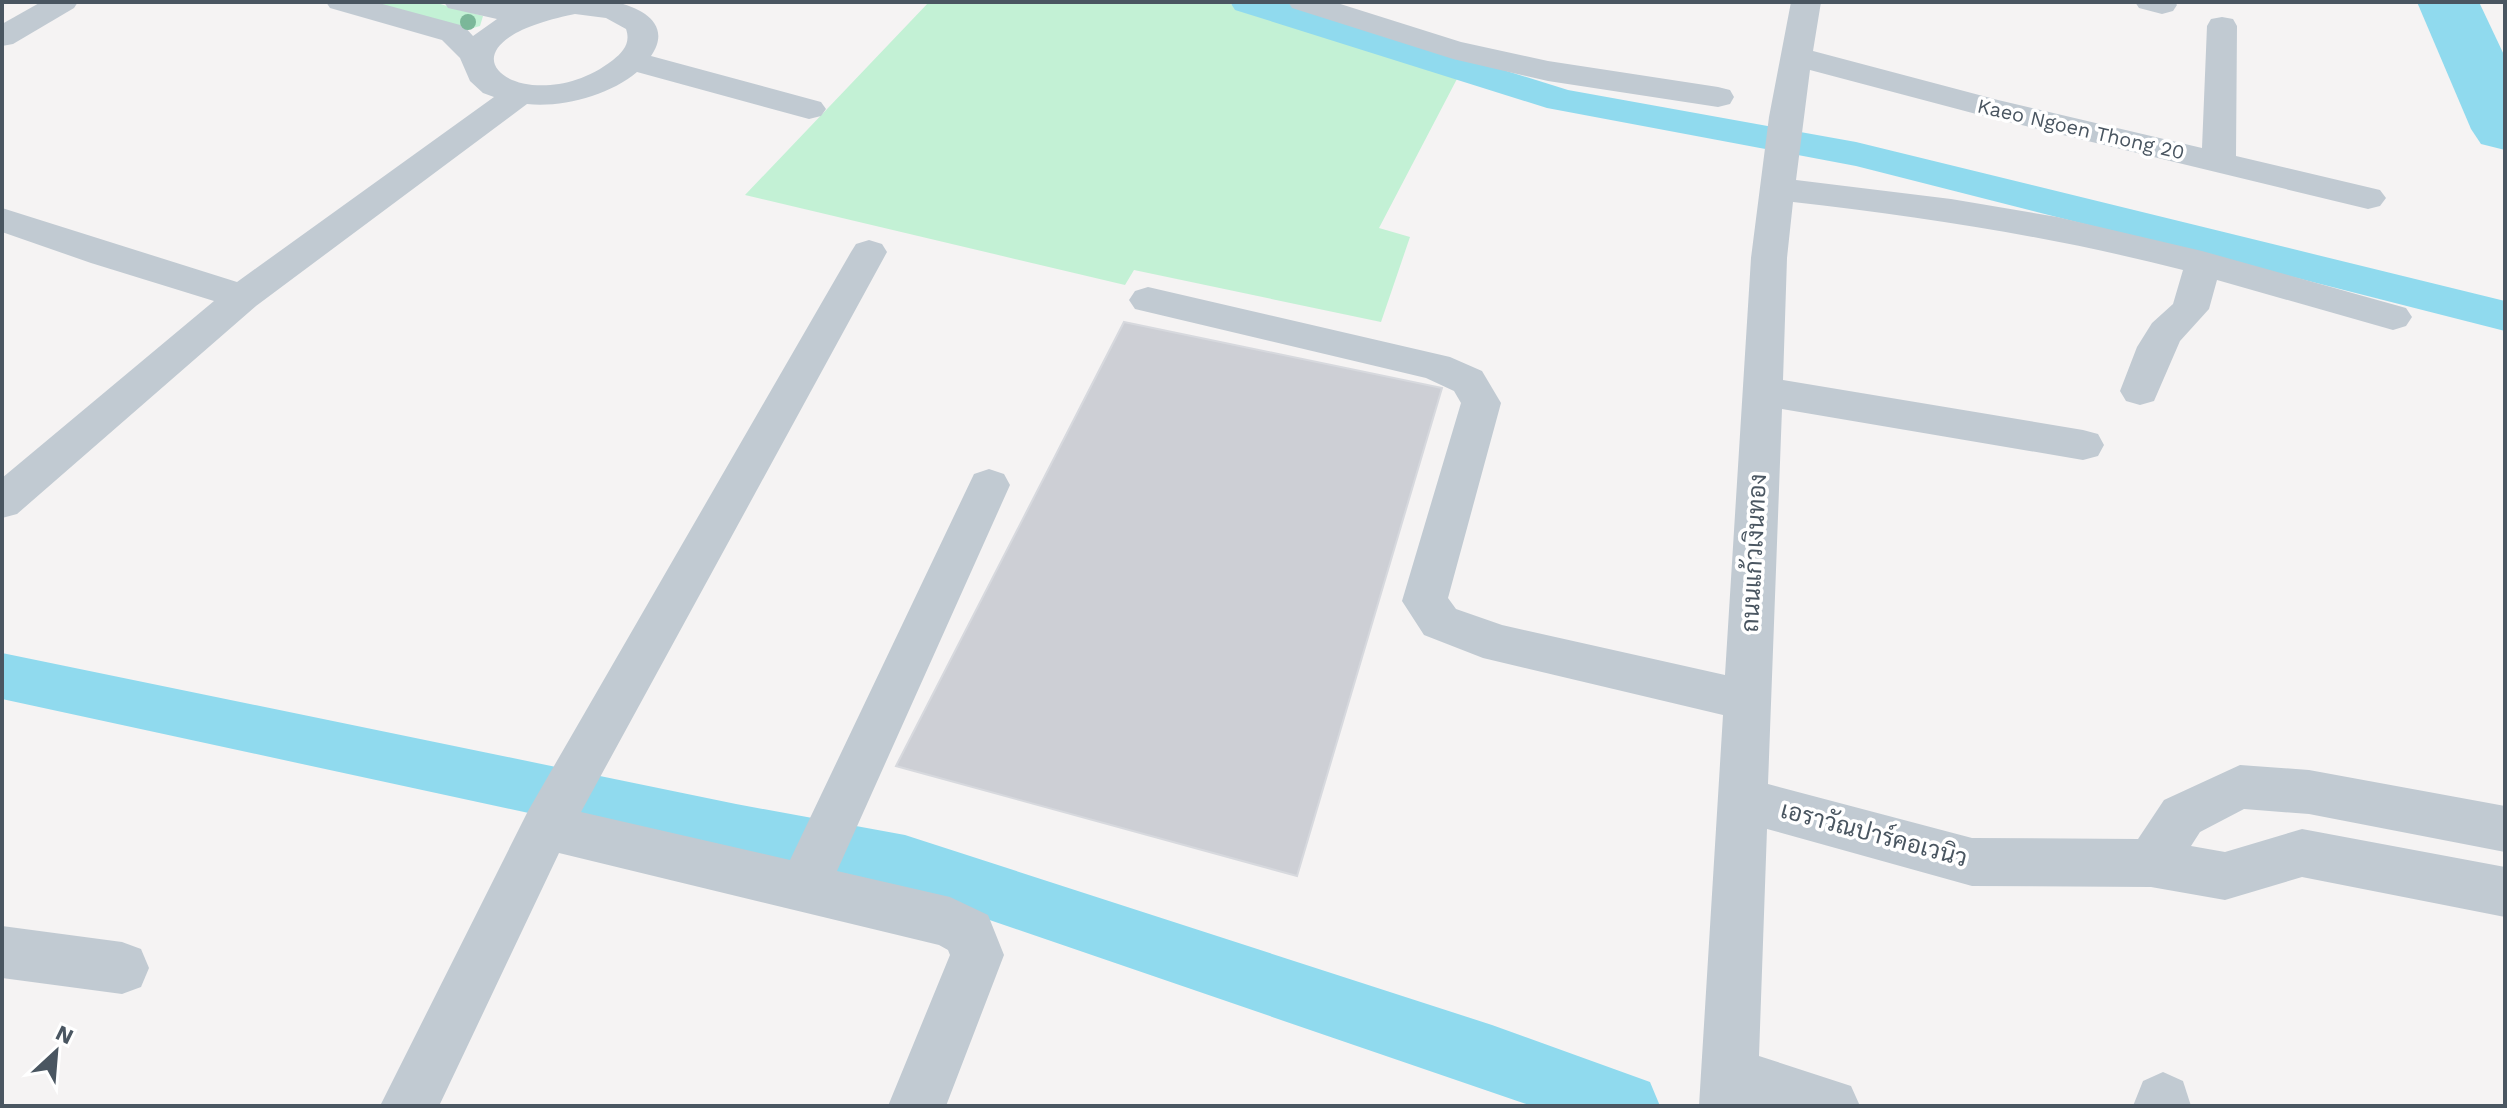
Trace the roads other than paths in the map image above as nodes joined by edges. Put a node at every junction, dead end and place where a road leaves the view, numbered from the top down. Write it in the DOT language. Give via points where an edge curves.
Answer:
graph roads {
  1 [pos="63,2"];
  2 [pos="341,2"];
  3 [pos="459,2"];
  4 [pos="1303,2"];
  5 [pos="1806,2"];
  6 [pos="591,4"];
  7 [pos="640,11"];
  8 [pos="539,12"];
  9 [pos="1374,12"];
  10 [pos="2222,26"];
  11 [pos="2,37"];
  12 [pos="1795,56"];
  13 [pos="477,57"];
  14 [pos="632,61"];
  15 [pos="521,93"];
  16 [pos="1718,97"];
  17 [pos="809,109"];
  18 [pos="2219,162"];
  19 [pos="1779,179"];
  20 [pos="2368,198"];
  21 [pos="2,219"];
  22 [pos="869,252"];
  23 [pos="2203,264"];
  24 [pos="243,297"];
  25 [pos="1148,300"];
  26 [pos="2393,317"];
  27 [pos="1762,391"];
  28 [pos="2140,391"];
  29 [pos="2083,445"];
  30 [pos="989,485"];
  31 [pos="2,502"];
  32 [pos="1746,700"];
  33 [pos="1741,799"];
  34 [pos="546,827"];
  35 [pos="2505,829"];
  36 [pos="2151,863"];
  37 [pos="804,887"];
  38 [pos="2505,892"];
  39 [pos="2,952"];
  40 [pos="122,968"];
  41 [pos="1729,1091"];
  42 [pos="409,1106"];
  43 [pos="917,1106"];
  44 [pos="1831,1106"];
  1 -- 11 [label="street"];
  2 -- 13 [label="street" via="453,33"];
  3 -- 8 [label="street"];
  4 -- 9 [label="street"];
  5 -- 12 [label="street, ถนนแก้วเงินทอง"];
  6 -- 7 [label="street"];
  6 -- 8 [label="street"];
  7 -- 14 [label="street" via="642,46"];
  8 -- 13 [label="street" via="501,28"];
  9 -- 16 [label="street" via="1453,50 1548,71"];
  10 -- 18 [label="street"];
  12 -- 18 [label="street, Kaeo Ngoen Thong 20"];
  12 -- 19 [label="street, ถนนแก้วเงินทอง"];
  13 -- 15 [label="street" via="479,72 489,84"];
  14 -- 15 [label="street" via="591,85 563,93"];
  14 -- 17 [label="street"];
  15 -- 24 [label="street"];
  18 -- 20 [label="street, Kaeo Ngoen Thong 20"];
  19 -- 23 [label="street" via="2011,220"];
  19 -- 27 [label="street, ถนนแก้วเงินทอง"];
  21 -- 24 [label="street"];
  22 -- 34 [label="street"];
  23 -- 26 [label="street"];
  23 -- 28 [label="street" via="2190,309 2166,332"];
  24 -- 31 [label="street"];
  25 -- 32 [label="street" via="1436,367 1468,381 1481,403 1425,601 1440,622 1499,644"];
  27 -- 29 [label="street"];
  27 -- 32 [label="street, ถนนแก้วเงินทอง"];
  30 -- 37 [label="street"];
  32 -- 33 [label="street, ถนนแก้วเงินทอง"];
  33 -- 36 [label="street, เอราวัณปาร์คอเวนิว" via="1972,862"];
  33 -- 41 [label="street, ถนนแก้วเงินทอง"];
  34 -- 37 [label="street"];
  34 -- 42 [label="street"];
  35 -- 36 [label="street" via="2309,792 2240,787 2182,816"];
  36 -- 38 [label="street, เอราวัณปาร์คอเวนิว" via="2225,876 2302,853"];
  37 -- 43 [label="street" via="950,922 969,933 977,955"];
  39 -- 40 [label="street"];
  41 -- 44 [label="street"];
}
